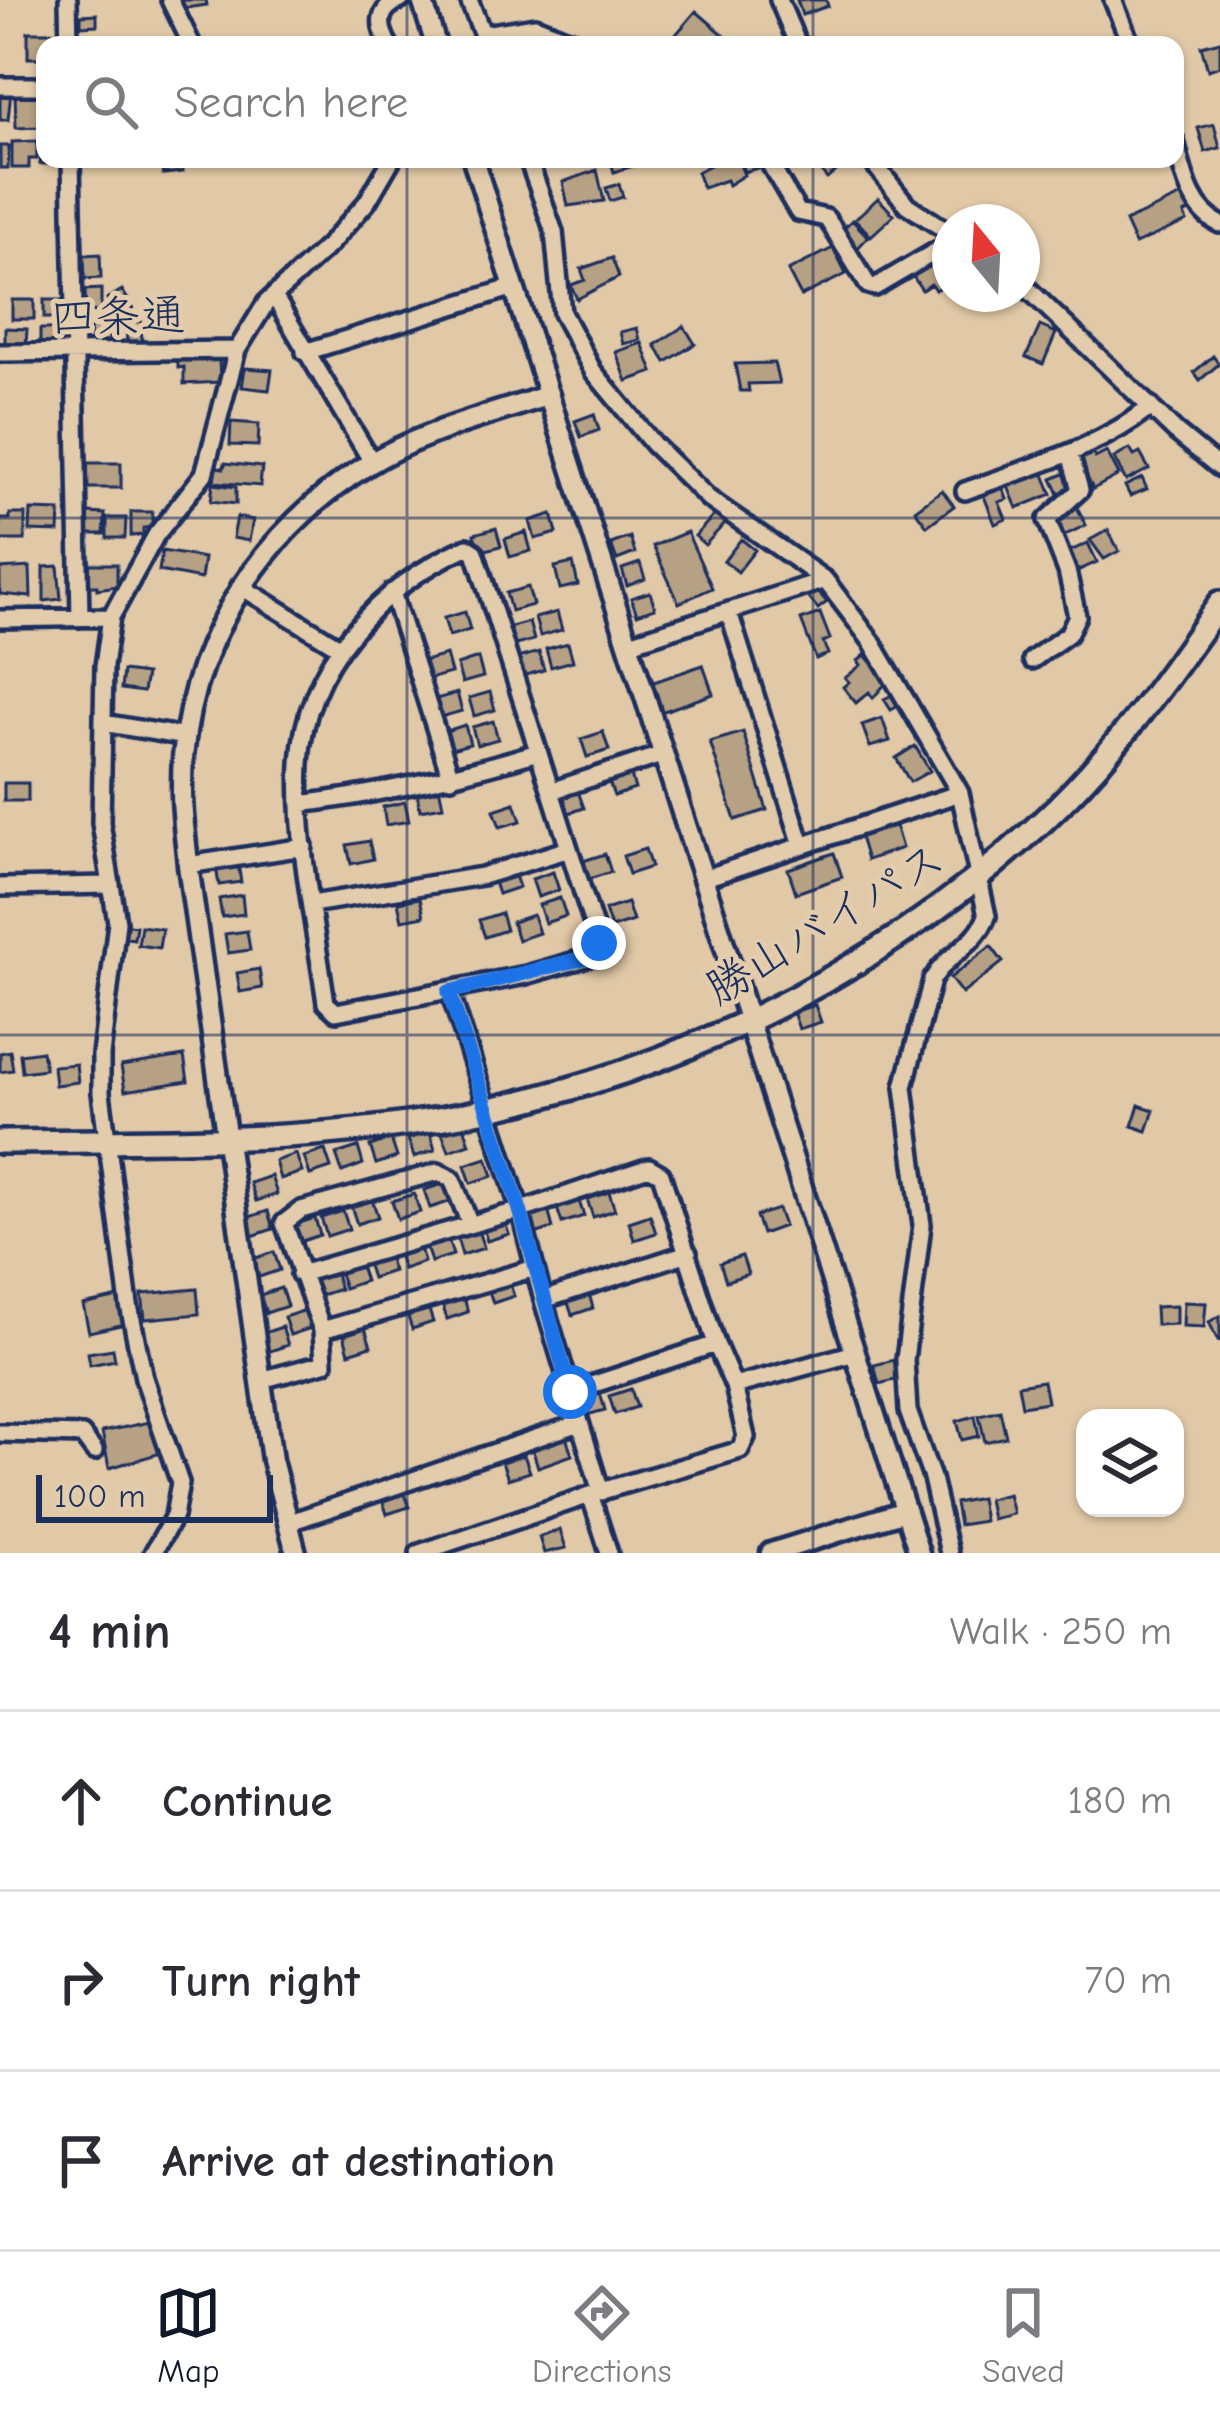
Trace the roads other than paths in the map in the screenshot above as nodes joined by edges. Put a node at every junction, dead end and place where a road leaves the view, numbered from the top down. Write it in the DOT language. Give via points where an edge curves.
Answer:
graph roads {
  1 [pos="68,0"];
  2 [pos="170,0"];
  3 [pos="401,0"];
  4 [pos="422,0"];
  5 [pos="469,0"];
  6 [pos="779,0"];
  7 [pos="1114,0"];
  8 [pos="69,36"];
  9 [pos="188,36"];
  10 [pos="384,36"];
  11 [pos="433,36"];
  12 [pos="484,36"];
  13 [pos="500,36"];
  14 [pos="560,36"];
  15 [pos="794,36"];
  16 [pos="1128,36"];
  17 [pos="0,86"];
  18 [pos="36,86"];
  19 [pos="71,168"];
  20 [pos="387,168"];
  21 [pos="476,168"];
  22 [pos="531,168"];
  23 [pos="772,168"];
  24 [pos="877,168"];
  25 [pos="1182,168"];
  26 [pos="932,221"];
  27 [pos="1220,224"];
  28 [pos="932,253"];
  29 [pos="514,287"];
  30 [pos="274,296"];
  31 [pos="1040,300"];
  32 [pos="237,350"];
  33 [pos="75,352"];
  34 [pos="305,352"];
  35 [pos="0,353"];
  36 [pos="549,395"];
  37 [pos="1151,407"];
  38 [pos="1070,453"];
  39 [pos="372,462"];
  40 [pos="1220,468"];
  41 [pos="965,491"];
  42 [pos="824,580"];
  43 [pos="240,586"];
  44 [pos="392,592"];
  45 [pos="1220,603"];
  46 [pos="730,612"];
  47 [pos="111,617"];
  48 [pos="80,618"];
  49 [pos="0,619"];
  50 [pos="627,644"];
  51 [pos="339,647"];
  52 [pos="1032,660"];
  53 [pos="103,723"];
  54 [pos="186,737"];
  55 [pos="538,752"];
  56 [pos="664,754"];
  57 [pos="451,778"];
  58 [pos="551,791"];
  59 [pos="960,793"];
  60 [pos="300,804"];
  61 [pos="802,845"];
  62 [pos="304,847"];
  63 [pos="569,849"];
  64 [pos="188,865"];
  65 [pos="979,876"];
  66 [pos="702,879"];
  67 [pos="111,885"];
  68 [pos="0,887"];
  69 [pos="312,904"];
  70 [pos="449,992"];
  71 [pos="749,1022"];
  72 [pos="488,1110"];
  73 [pos="225,1139"];
  74 [pos="108,1140"];
  75 [pos="0,1142"];
  76 [pos="520,1210"];
  77 [pos="470,1224"];
  78 [pos="688,1253"];
  79 [pos="535,1268"];
  80 [pos="300,1274"];
  81 [pos="543,1300"];
  82 [pos="322,1330"];
  83 [pos="716,1344"];
  84 [pos="855,1353"];
  85 [pos="261,1381"];
  86 [pos="734,1386"];
  87 [pos="570,1392"];
  88 [pos="580,1424"];
  89 [pos="0,1433"];
  90 [pos="94,1451"];
  91 [pos="596,1495"];
  92 [pos="905,1510"];
  93 [pos="287,1523"];
  94 [pos="153,1553"];
  95 [pos="296,1553"];
  96 [pos="419,1553"];
  97 [pos="609,1553"];
  98 [pos="771,1553"];
  99 [pos="919,1553"];
  100 [pos="949,1553"];
  1 -- 8 [label="street"];
  2 -- 9 [label="street"];
  3 -- 10 [label="street" via="381,16"];
  4 -- 11 [label="street"];
  5 -- 12 [label="street"];
  6 -- 15 [label="street"];
  7 -- 16 [label="street"];
  13 -- 14 [label="street" via="535,26"];
  17 -- 18 [label="street"];
  19 -- 33 [label="street"];
  20 -- 30 [label="street" via="367,202"];
  21 -- 29 [label="street"];
  22 -- 42 [label="street" via="554,232 562,313 593,371 709,499"];
  23 -- 28 [label="street" via="798,212 831,224 868,285"];
  24 -- 26 [label="street" via="907,205"];
  25 -- 27 [label="street" via="1208,219"];
  29 -- 34 [label="street"];
  29 -- 36 [label="street"];
  30 -- 32 [label="street"];
  30 -- 34 [label="street"];
  31 -- 37 [label="street"];
  32 -- 33 [label="street, 四条通"];
  32 -- 47 [label="street" via="204,474 156,535"];
  33 -- 35 [label="street, 四条通"];
  33 -- 48 [label="street"];
  34 -- 39 [label="street"];
  36 -- 39 [label="street"];
  36 -- 50 [label="street"];
  37 -- 38 [label="street"];
  37 -- 40 [label="street"];
  38 -- 41 [label="street"];
  38 -- 52 [label="street" via="1080,490 1047,520 1077,616 1068,634"];
  39 -- 43 [label="street" via="284,531"];
  42 -- 46 [label="street"];
  42 -- 59 [label="street" via="872,642"];
  43 -- 51 [label="street"];
  43 -- 54 [label="street" via="197,683"];
  44 -- 51 [label="street"];
  44 -- 55 [label="street" via="432,563 467,547 475,552"];
  44 -- 57 [label="street"];
  45 -- 65 [label="main road, 勝山バイパス" via="1099,759"];
  46 -- 50 [label="street"];
  46 -- 61 [label="street"];
  47 -- 48 [label="street"];
  47 -- 53 [label="street"];
  48 -- 49 [label="street"];
  50 -- 56 [label="street"];
  51 -- 60 [label="street" via="308,719"];
  53 -- 54 [label="street"];
  53 -- 67 [label="street" via="101,824"];
  54 -- 64 [label="street"];
  55 -- 57 [label="street"];
  55 -- 58 [label="street"];
  56 -- 58 [label="street"];
  56 -- 66 [label="street"];
  57 -- 60 [label="street"];
  58 -- 63 [label="street"];
  59 -- 61 [label="street"];
  59 -- 65 [label="street"];
  60 -- 62 [label="street"];
  61 -- 66 [label="street"];
  62 -- 64 [label="street"];
  62 -- 69 [label="street"];
  63 -- 69 [label="street" via="482,876"];
  63 -- 70 [label="street" via="596,955"];
  64 -- 73 [label="street"];
  65 -- 71 [label="main road, 勝山バイパス"];
  65 -- 100 [label="street" via="987,916 980,935 932,980 904,1087 922,1225 905,1360 908,1411"];
  66 -- 71 [label="street"];
  67 -- 68 [label="street"];
  67 -- 74 [label="street" via="117,922 100,1055"];
  69 -- 70 [label="street" via="326,1003 336,1012"];
  70 -- 72 [label="street"];
  71 -- 72 [label="main road, 勝山バイパス" via="628,1070"];
  71 -- 84 [label="street"];
  72 -- 73 [label="main road, 勝山バイパス"];
  72 -- 76 [label="street"];
  73 -- 74 [label="main road, 勝山バイパス"];
  73 -- 85 [label="street"];
  74 -- 75 [label="main road, 勝山バイパス"];
  74 -- 94 [label="street" via="144,1378 180,1483 174,1516"];
  76 -- 77 [label="street"];
  76 -- 78 [label="street" via="649,1167 661,1174"];
  76 -- 79 [label="street"];
  77 -- 80 [label="street"];
  77 -- 80 [label="street" via="452,1179 438,1172 302,1210 284,1223"];
  78 -- 81 [label="street"];
  78 -- 83 [label="street"];
  79 -- 81 [label="street"];
  79 -- 82 [label="street"];
  80 -- 82 [label="street"];
  81 -- 87 [label="street"];
  82 -- 85 [label="street" via="324,1363"];
  83 -- 86 [label="street"];
  83 -- 87 [label="street"];
  84 -- 86 [label="street"];
  84 -- 92 [label="street"];
  85 -- 93 [label="street"];
  86 -- 91 [label="street" via="746,1437 740,1450"];
  87 -- 88 [label="street"];
  88 -- 91 [label="street"];
  88 -- 93 [label="street"];
  89 -- 90 [label="street" via="82,1435"];
  91 -- 96 [label="street"];
  91 -- 97 [label="street"];
  92 -- 98 [label="street"];
  92 -- 99 [label="street"];
  93 -- 95 [label="street"];
}
